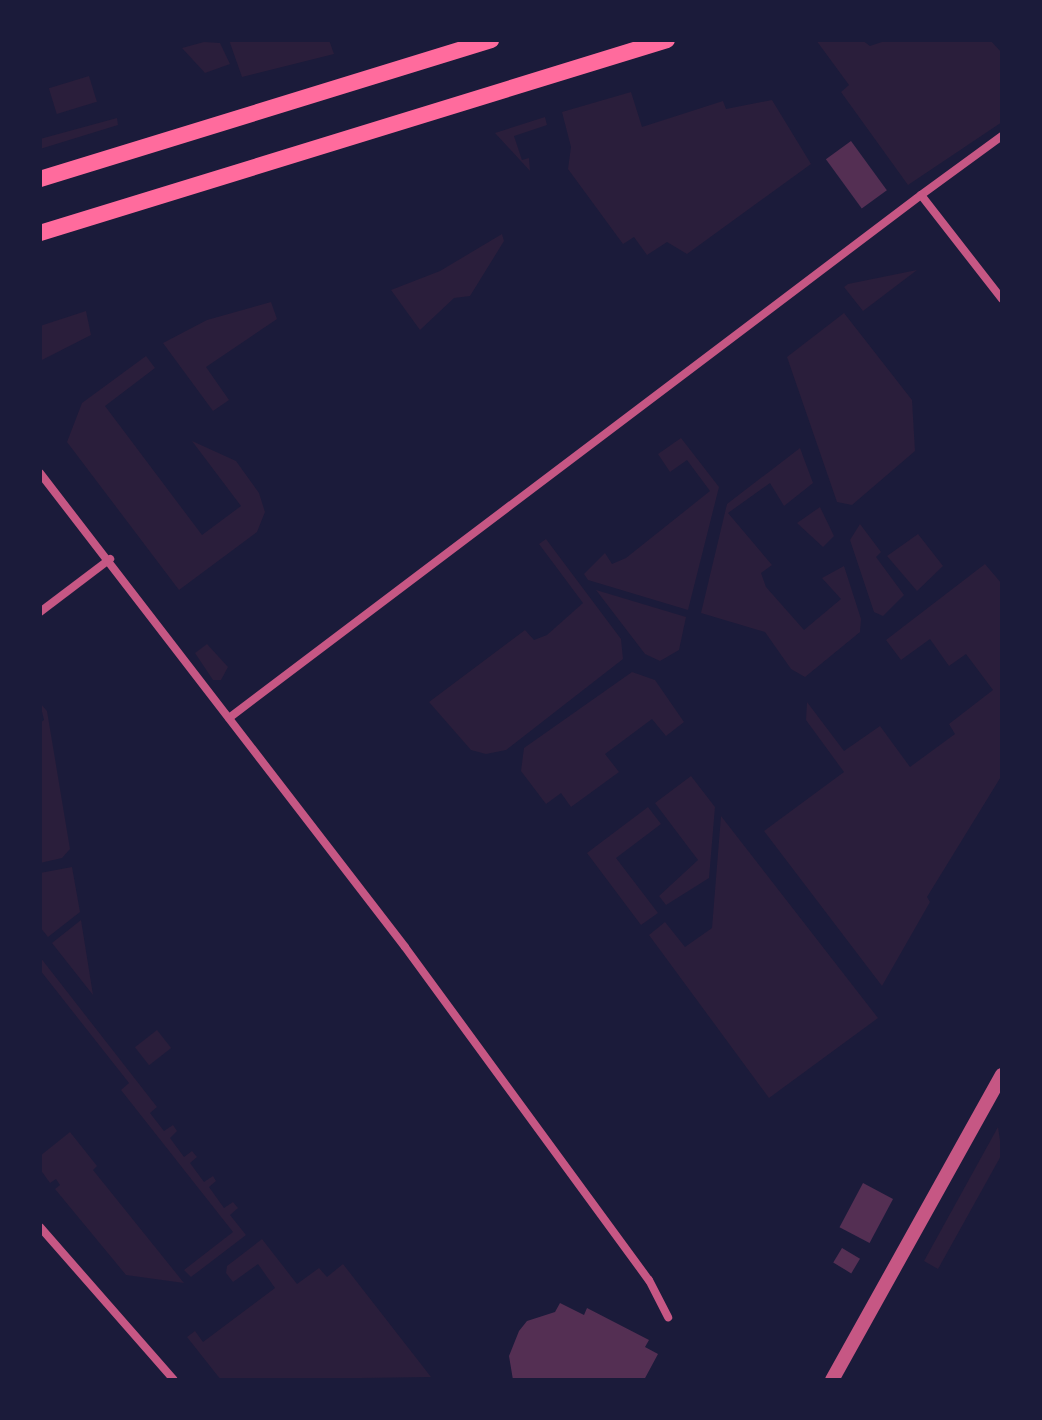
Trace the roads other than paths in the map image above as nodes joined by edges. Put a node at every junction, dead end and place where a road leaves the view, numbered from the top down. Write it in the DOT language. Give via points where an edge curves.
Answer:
graph roads {
  1 [pos="491,40"];
  2 [pos="667,40"];
  3 [pos="1002,136"];
  4 [pos="40,179"];
  5 [pos="921,195"];
  6 [pos="40,233"];
  7 [pos="1002,299"];
  8 [pos="40,473"];
  9 [pos="110,559"];
  10 [pos="40,612"];
  11 [pos="229,718"];
  12 [pos="1002,1075"];
  13 [pos="40,1227"];
  14 [pos="668,1317"];
  15 [pos="174,1380"];
  16 [pos="832,1380"];
  1 -- 4 [label="main road"];
  2 -- 6 [label="main road"];
  3 -- 5 [label="street"];
  5 -- 7 [label="street"];
  5 -- 11 [label="street"];
  8 -- 9 [label="street"];
  9 -- 10 [label="street"];
  9 -- 11 [label="street"];
  11 -- 14 [label="street" via="405,947 649,1280"];
  12 -- 16 [label="street"];
  13 -- 15 [label="street"];
}
